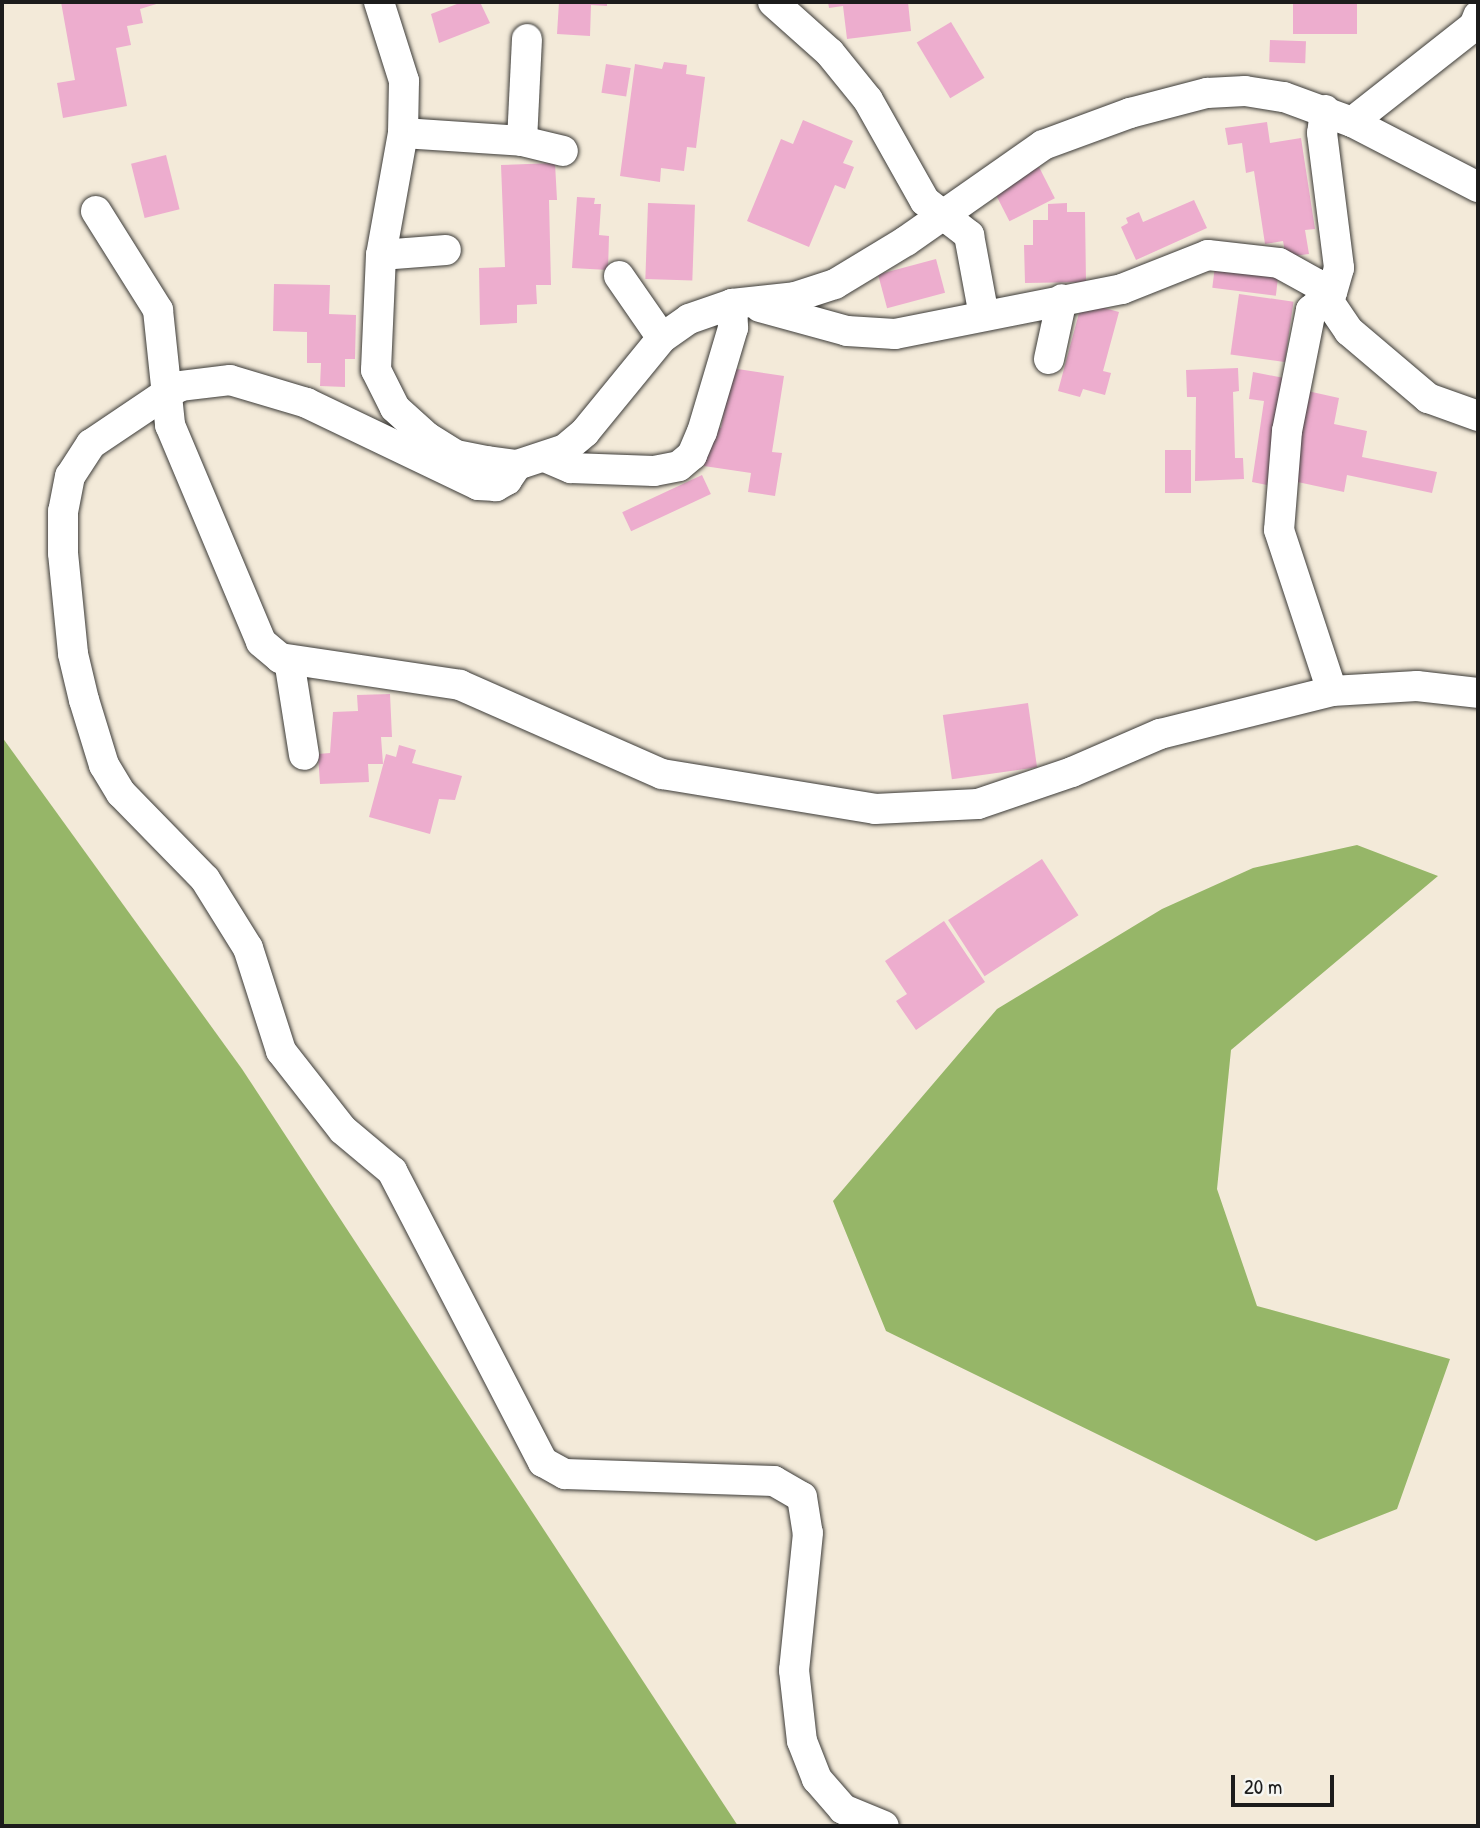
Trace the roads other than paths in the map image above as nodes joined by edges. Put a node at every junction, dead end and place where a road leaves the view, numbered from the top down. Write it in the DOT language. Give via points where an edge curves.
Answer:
graph roads {
  1 [pos="379,2"];
  2 [pos="773,2"];
  3 [pos="1478,16"];
  4 [pos="527,39"];
  5 [pos="1325,110"];
  6 [pos="1352,122"];
  7 [pos="404,134"];
  8 [pos="522,141"];
  9 [pos="563,151"];
  10 [pos="1478,187"];
  11 [pos="96,211"];
  12 [pos="942,215"];
  13 [pos="446,250"];
  14 [pos="381,255"];
  15 [pos="619,276"];
  16 [pos="1062,299"];
  17 [pos="1324,299"];
  18 [pos="743,304"];
  19 [pos="984,316"];
  20 [pos="662,338"];
  21 [pos="1049,359"];
  22 [pos="164,395"];
  23 [pos="1478,416"];
  24 [pos="547,458"];
  25 [pos="517,465"];
  26 [pos="289,660"];
  27 [pos="1332,691"];
  28 [pos="1478,693"];
  29 [pos="304,754"];
  30 [pos="884,1826"];
  1 -- 7 [label="street" via="404,81"];
  2 -- 12 [label="street" via="844,69 868,100 913,185"];
  3 -- 6 [label="street" via="1474,26"];
  4 -- 8 [label="street"];
  5 -- 6 [label="street"];
  5 -- 12 [label="street" via="1245,91 1207,93 1130,113 1043,145"];
  5 -- 17 [label="street" via="1322,133 1339,268 1332,292"];
  6 -- 10 [label="street"];
  7 -- 8 [label="street"];
  7 -- 14 [label="street"];
  8 -- 9 [label="street"];
  11 -- 22 [label="street" via="158,310"];
  12 -- 18 [label="street" via="835,284 795,297"];
  12 -- 19 [label="street" via="969,235"];
  13 -- 14 [label="street"];
  14 -- 25 [label="street" via="376,370 395,408 456,455"];
  15 -- 20 [label="street"];
  16 -- 17 [label="street" via="1122,289 1208,256 1279,263 1317,284"];
  16 -- 19 [label="street"];
  16 -- 21 [label="street"];
  17 -- 23 [label="street" via="1349,331 1428,398"];
  17 -- 27 [label="street" via="1311,310 1287,431 1279,530"];
  18 -- 19 [label="street" via="847,331 895,334"];
  18 -- 20 [label="street" via="689,319"];
  18 -- 24 [label="street" via="702,432 692,455 679,466 654,471 571,468"];
  20 -- 24 [label="street" via="585,432"];
  22 -- 25 [label="street" via="181,387 230,380 307,403 478,485 496,486 507,480"];
  22 -- 26 [label="street" via="179,451 261,642"];
  22 -- 30 [label="street" via="91,444 70,476 63,511 73,654 104,765 121,793 205,879 248,948 281,1051 343,1130 392,1171 543,1462 565,1474 774,1481 802,1497 808,1533 793,1670 802,1741 817,1779 843,1809"];
  24 -- 25 [label="street"];
  26 -- 27 [label="street" via="460,685 662,774 875,809 978,804 1072,772 1160,734"];
  26 -- 29 [label="street"];
  27 -- 28 [label="street" via="1417,685"];
}
